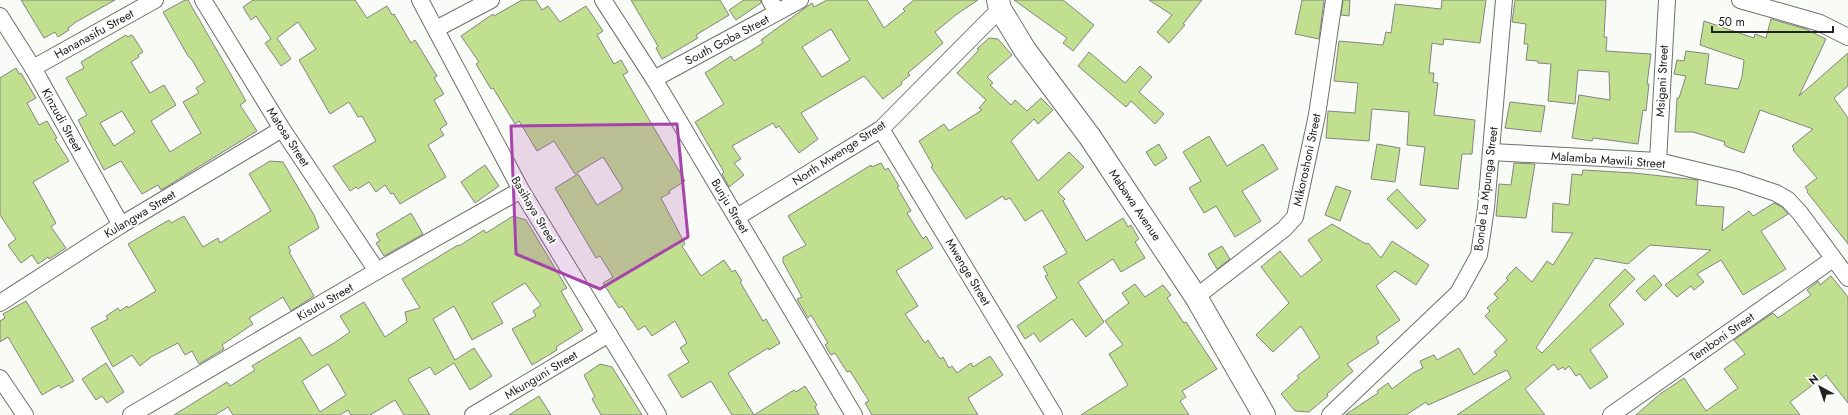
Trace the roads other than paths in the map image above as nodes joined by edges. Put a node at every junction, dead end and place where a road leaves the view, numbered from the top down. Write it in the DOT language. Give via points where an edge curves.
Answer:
graph roads {
  1 [pos="155,0"];
  2 [pos="203,0"];
  3 [pos="420,0"];
  4 [pos="491,0"];
  5 [pos="603,0"];
  6 [pos="800,0"];
  7 [pos="1334,0"];
  8 [pos="1504,0"];
  9 [pos="1667,0"];
  10 [pos="1740,0"];
  11 [pos="999,4"];
  12 [pos="774,6"];
  13 [pos="0,16"];
  14 [pos="436,29"];
  15 [pos="1848,37"];
  16 [pos="32,68"];
  17 [pos="654,79"];
  18 [pos="282,129"];
  19 [pos="881,129"];
  20 [pos="1491,152"];
  21 [pos="1658,161"];
  22 [pos="521,190"];
  23 [pos="737,217"];
  24 [pos="121,225"];
  25 [pos="1833,259"];
  26 [pos="377,271"];
  27 [pos="1848,278"];
  28 [pos="1196,297"];
  29 [pos="0,304"];
  30 [pos="609,334"];
  31 [pos="0,378"];
  32 [pos="25,415"];
  33 [pos="131,415"];
  34 [pos="473,415"];
  35 [pos="658,415"];
  36 [pos="854,415"];
  37 [pos="1054,415"];
  38 [pos="1264,415"];
  39 [pos="1330,415"];
  40 [pos="1611,415"];
  1 -- 16 [label="street, Hananasifu Street"];
  2 -- 18 [label="street, Matosa Street"];
  3 -- 14 [label="street, Basihaya Street"];
  4 -- 14 [label="street"];
  5 -- 17 [label="street, Bunju Street"];
  6 -- 12 [label="street, South Goba Street"];
  7 -- 28 [label="street, Mikoroshoni Street" via="1317,115 1295,217 1284,229"];
  8 -- 20 [label="street, Bonde La Mpunga Street"];
  9 -- 21 [label="street, Msigani Street"];
  10 -- 15 [label="street" via="1820,23"];
  11 -- 19 [label="street, North Mwenge Street"];
  11 -- 28 [label="street, Mabawa Avenue" via="1025,50 1090,137"];
  12 -- 17 [label="street, South Goba Street"];
  13 -- 16 [label="street, Kinzudi Street"];
  14 -- 22 [label="street, Basihaya Street"];
  16 -- 24 [label="street, Kinzudi Street"];
  17 -- 23 [label="street, Bunju Street"];
  18 -- 24 [label="street, Kulangwa Street"];
  18 -- 26 [label="street, Matosa Street"];
  19 -- 23 [label="street, North Mwenge Street"];
  19 -- 37 [label="street, Mwenge Street"];
  20 -- 21 [label="street, Malamba Mawili Street"];
  20 -- 39 [label="street, Bonde La Mpunga Street" via="1479,255 1458,293"];
  21 -- 25 [label="street, Malamba Mawili Street" via="1776,192 1800,213"];
  22 -- 26 [label="street, Kisutu Street"];
  22 -- 30 [label="street, Basihaya Street"];
  23 -- 36 [label="street, Bunju Street"];
  24 -- 29 [label="street, Kulangwa Street"];
  25 -- 27 [label="street, Malamba Mawili Street"];
  25 -- 40 [label="street, Temboni Street"];
  26 -- 33 [label="street, Kisutu Street"];
  28 -- 38 [label="street, Mabawa Avenue"];
  30 -- 34 [label="street, Mkunguni Street"];
  30 -- 35 [label="street, Basihaya Street"];
  31 -- 32 [label="street"];
}
